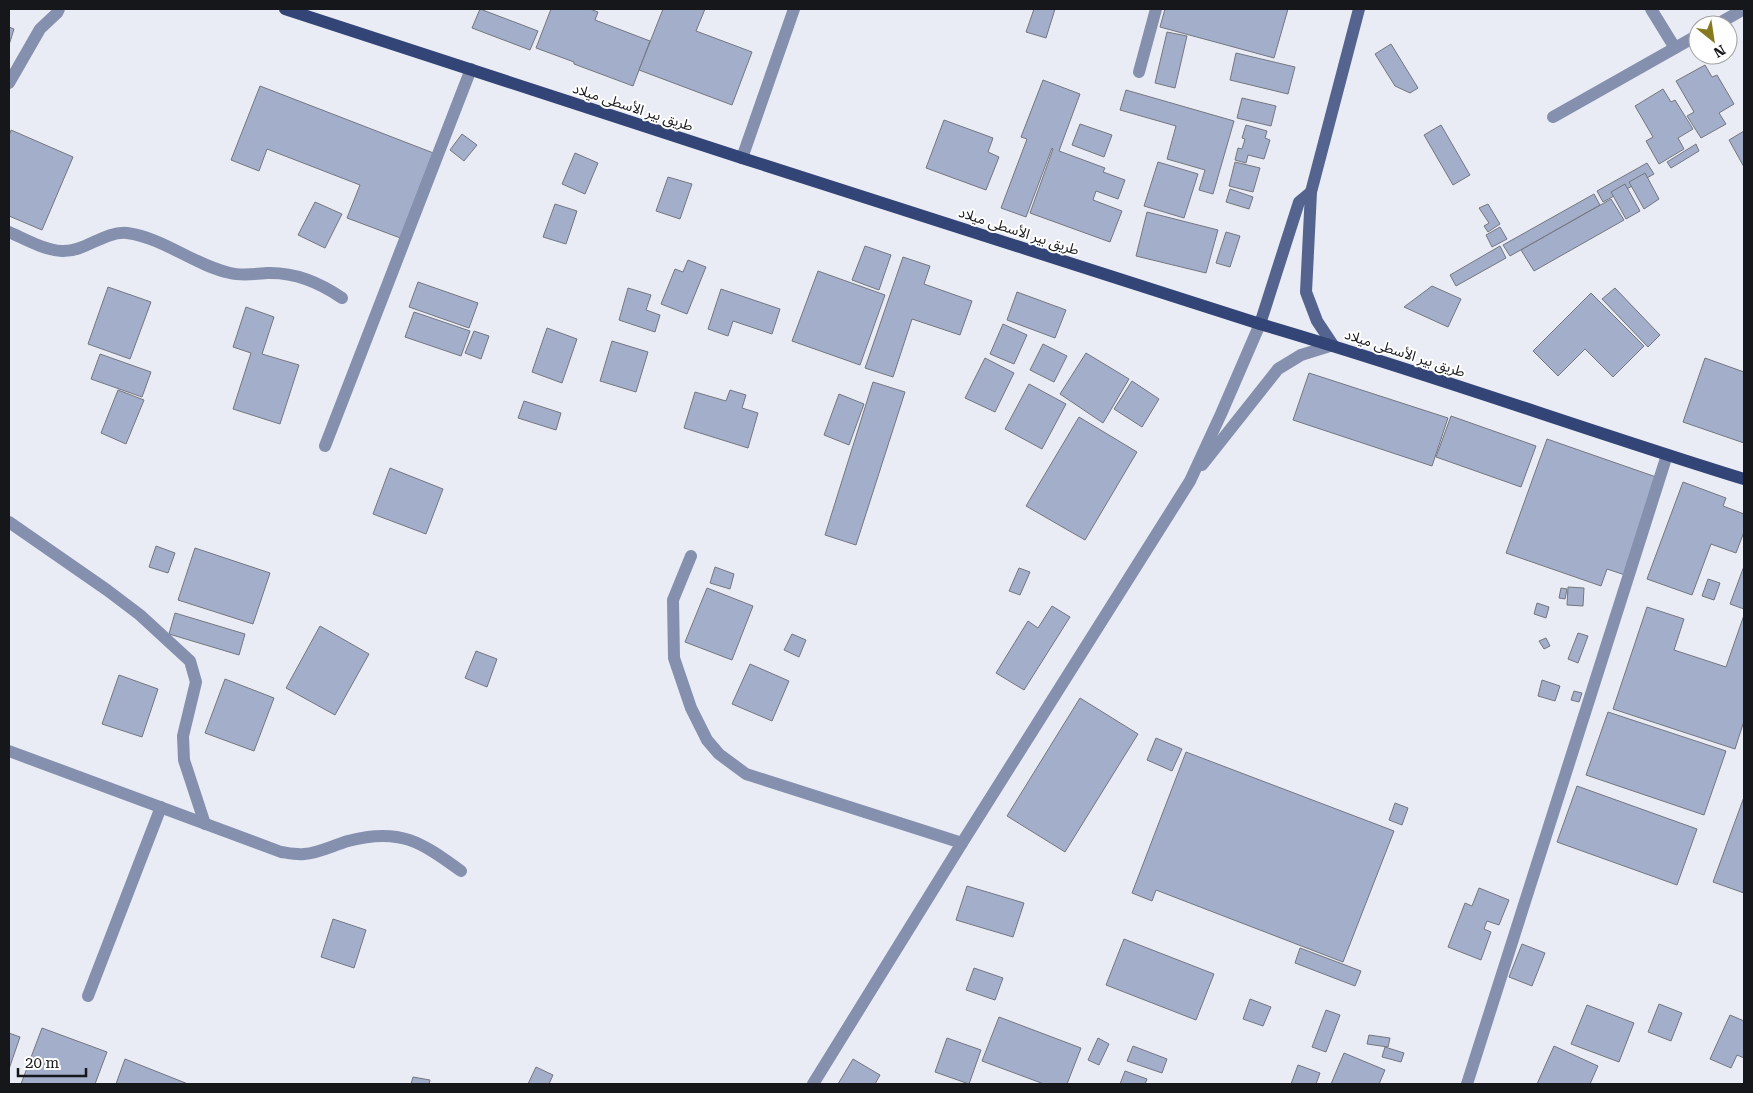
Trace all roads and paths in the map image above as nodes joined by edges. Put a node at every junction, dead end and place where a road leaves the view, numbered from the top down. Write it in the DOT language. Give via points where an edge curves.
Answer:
graph roads {
  1 [pos="59,9"];
  2 [pos="285,9"];
  3 [pos="794,9"];
  4 [pos="1156,9"];
  5 [pos="1359,9"];
  6 [pos="1651,9"];
  7 [pos="1688,41"];
  8 [pos="1675,48"];
  9 [pos="471,69"];
  10 [pos="1139,72"];
  11 [pos="9,83"];
  12 [pos="1552,117"];
  13 [pos="742,158"];
  14 [pos="1311,192"];
  15 [pos="9,232"];
  16 [pos="342,298"];
  17 [pos="1260,324"];
  18 [pos="1334,345"];
  19 [pos="325,446"];
  20 [pos="1667,455"];
  21 [pos="1744,479"];
  22 [pos="1190,480"];
  23 [pos="9,522"];
  24 [pos="691,556"];
  25 [pos="9,751"];
  26 [pos="161,807"];
  27 [pos="205,824"];
  28 [pos="962,843"];
  29 [pos="461,871"];
  30 [pos="88,996"];
  31 [pos="813,1084"];
  32 [pos="1468,1084"];
  1 -- 11 [label="street" via="40,29"];
  2 -- 9 [label="main road, طريق بير الأسطى ميلاد"];
  3 -- 13 [label="street"];
  4 -- 10 [label="street"];
  5 -- 14 [label="main road"];
  6 -- 8 [label="street"];
  7 -- 8 [label="street"];
  8 -- 12 [label="street"];
  9 -- 13 [label="main road, طريق بير الأسطى ميلاد"];
  9 -- 19 [label="street"];
  13 -- 17 [label="main road, طريق بير الأسطى ميلاد"];
  14 -- 17 [label="main road" via="1299,202"];
  14 -- 18 [label="main road" via="1306,292 1317,321"];
  15 -- 16 [label="street" via="64,252 117,233 134,235 230,274 302,277"];
  17 -- 18 [label="main road, طريق بير الأسطى ميلاد"];
  17 -- 22 [label="street"];
  18 -- 20 [label="main road, طريق بير الأسطى ميلاد"];
  18 -- 22 [label="street" via="1300,355 1278,369"];
  20 -- 21 [label="main road, طريق بير الأسطى ميلاد"];
  20 -- 32 [label="street"];
  22 -- 28 [label="street"];
  23 -- 27 [label="street" via="140,615 190,661 196,682 183,736 184,760"];
  24 -- 28 [label="street" via="673,600 674,658 691,708 707,740 719,754 746,774"];
  25 -- 26 [label="street"];
  26 -- 27 [label="street"];
  26 -- 30 [label="street"];
  27 -- 29 [label="street" via="281,852 303,854 350,841 394,836 413,840 431,849"];
  28 -- 31 [label="street"];
}
